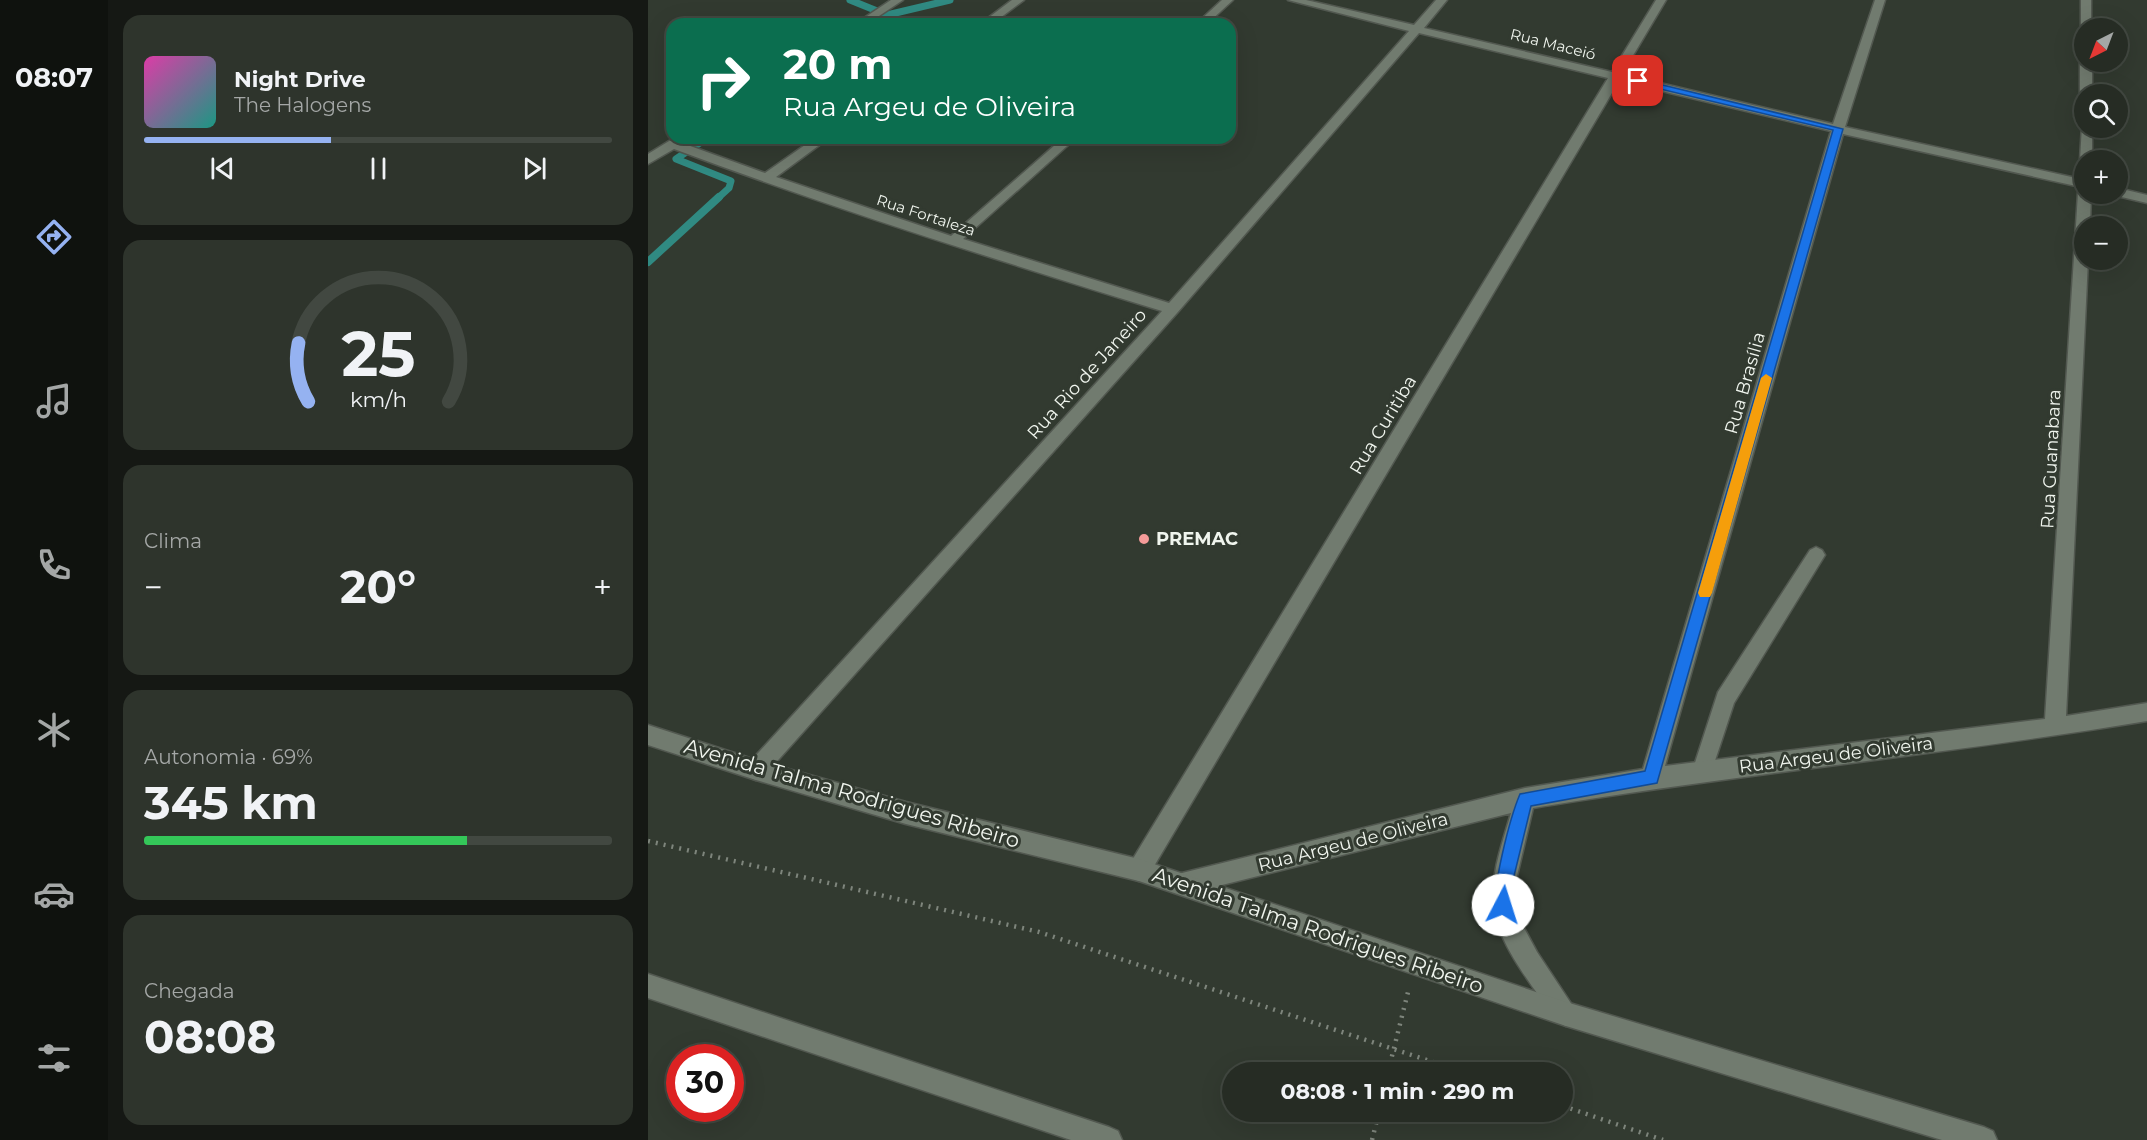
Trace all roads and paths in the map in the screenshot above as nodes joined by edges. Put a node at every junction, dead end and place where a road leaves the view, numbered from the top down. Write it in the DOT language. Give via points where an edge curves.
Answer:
graph roads {
  1 [pos="898,0"];
  2 [pos="1019,0"];
  3 [pos="1228,0"];
  4 [pos="1293,0"];
  5 [pos="1442,0"];
  6 [pos="1661,0"];
  7 [pos="1880,0"];
  8 [pos="2086,0"];
  9 [pos="870,18"];
  10 [pos="994,18"];
  11 [pos="1208,18"];
  12 [pos="2086,18"];
  13 [pos="1419,28"];
  14 [pos="1615,76"];
  15 [pos="1838,129"];
  16 [pos="673,144"];
  17 [pos="685,144"];
  18 [pos="815,144"];
  19 [pos="1063,144"];
  20 [pos="648,160"];
  21 [pos="765,179"];
  22 [pos="2074,182"];
  23 [pos="2128,194"];
  24 [pos="2147,199"];
  25 [pos="2084,204"];
  26 [pos="952,242"];
  27 [pos="1172,309"];
  28 [pos="1816,555"];
  29 [pos="2147,712"];
  30 [pos="2055,727"];
  31 [pos="648,735"];
  32 [pos="756,770"];
  33 [pos="1702,772"];
  34 [pos="1651,778"];
  35 [pos="1525,800"];
  36 [pos="648,841"];
  37 [pos="1139,870"];
  38 [pos="1182,884"];
  39 [pos="1414,963"];
  40 [pos="648,986"];
  41 [pos="1566,1014"];
  42 [pos="1394,1049"];
  43 [pos="1391,1062"];
  44 [pos="1434,1062"];
  45 [pos="1573,1109"];
  46 [pos="1376,1122"];
  47 [pos="1110,1140"];
  48 [pos="1372,1140"];
  49 [pos="1664,1140"];
  50 [pos="1984,1140"];
  1 -- 9 [label="street"];
  2 -- 10 [label="street"];
  3 -- 11 [label="street"];
  4 -- 13 [label="street, Rua Maceió"];
  5 -- 13 [label="street, Rua Rio de Janeiro"];
  6 -- 14 [label="street, Rua Curitiba"];
  7 -- 15 [label="street, Rua Brasília"];
  8 -- 12 [label="street"];
  13 -- 14 [label="street, Rua Maceió"];
  13 -- 27 [label="street, Rua Rio de Janeiro"];
  14 -- 15 [label="street, Rua Maceió"];
  14 -- 37 [label="street, Rua Curitiba"];
  15 -- 22 [label="street, Rua Maceió"];
  15 -- 34 [label="street, Rua Brasília"];
  16 -- 20 [label="street"];
  17 -- 21 [label="street, Rua Fortaleza"];
  18 -- 21 [label="street"];
  19 -- 26 [label="street"];
  21 -- 26 [label="street, Rua Fortaleza"];
  23 -- 24 [label="street"];
  25 -- 30 [label="street, Rua Guanabara"];
  26 -- 27 [label="street, Rua Fortaleza"];
  27 -- 32 [label="street, Rua Rio de Janeiro"];
  28 -- 33 [label="street" via="1725,699"];
  29 -- 30 [label="street, Rua Argeu de Oliveira"];
  30 -- 33 [label="street, Rua Argeu de Oliveira"];
  31 -- 32 [label="street, Avenida Talma Rodrigues Ribeiro"];
  32 -- 37 [label="street, Avenida Talma Rodrigues Ribeiro" via="906,813"];
  33 -- 34 [label="street, Rua Argeu de Oliveira"];
  34 -- 35 [label="street, Rua Argeu de Oliveira"];
  35 -- 38 [label="street, Rua Argeu de Oliveira"];
  35 -- 41 [label="street" via="1506,876 1503,905 1516,940"];
  36 -- 42 [label="path" via="1039,932"];
  37 -- 38 [label="street, Avenida Talma Rodrigues Ribeiro"];
  38 -- 39 [label="street, Avenida Talma Rodrigues Ribeiro"];
  39 -- 41 [label="street, Avenida Talma Rodrigues Ribeiro"];
  39 -- 42 [label="path"];
  40 -- 47 [label="street"];
  41 -- 50 [label="street, Avenida Talma Rodrigues Ribeiro"];
  42 -- 43 [label="path"];
  42 -- 44 [label="path"];
  45 -- 49 [label="path"];
  46 -- 48 [label="path"];
}
